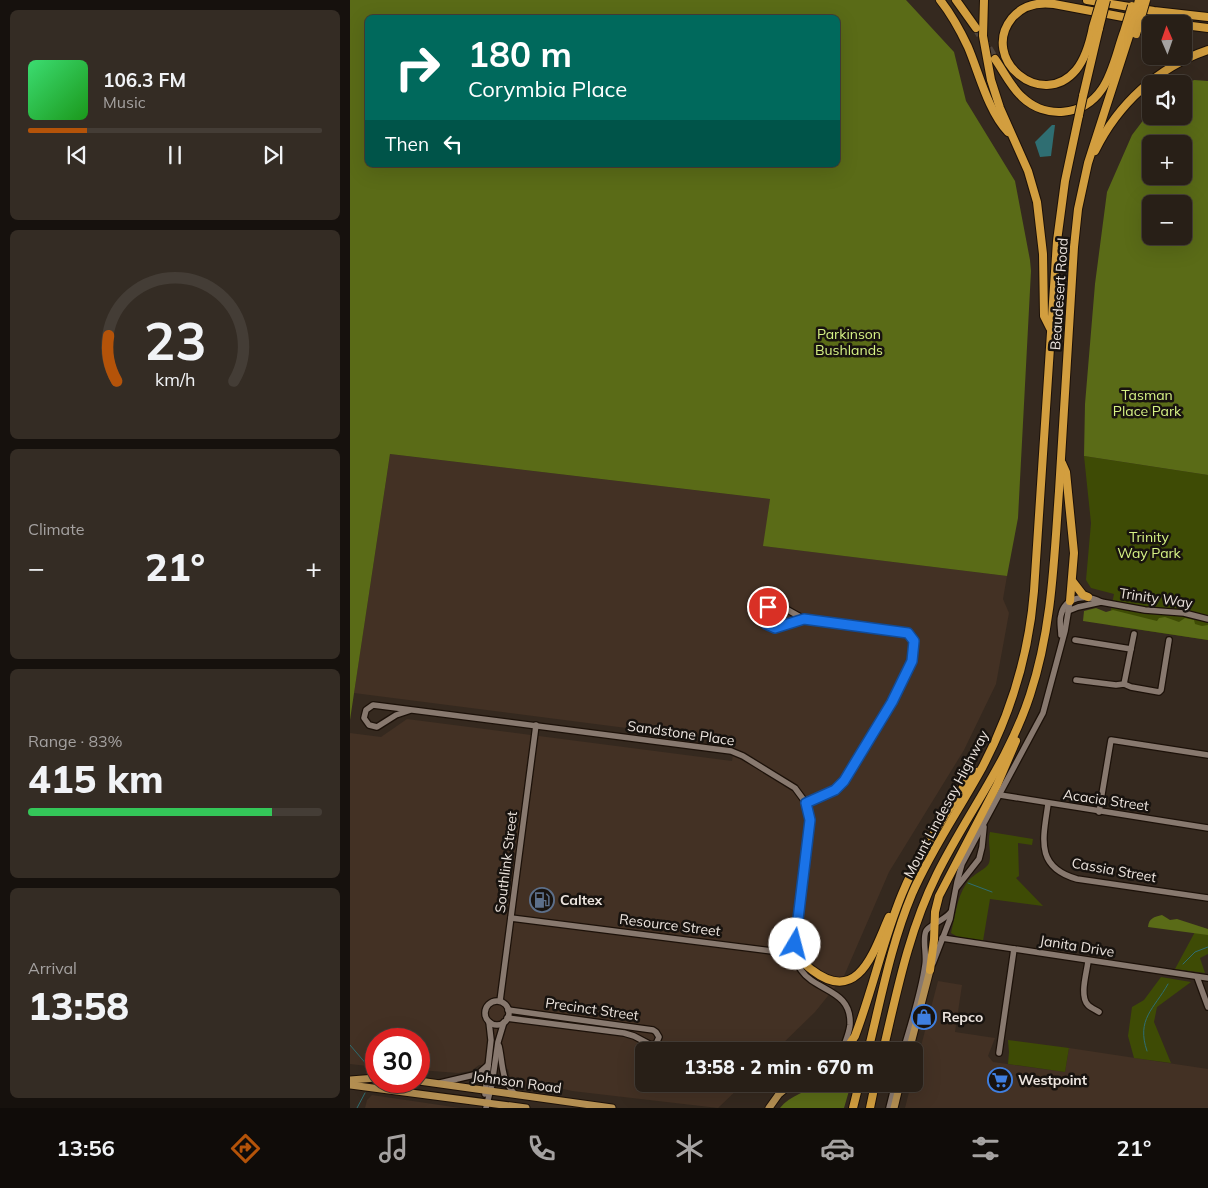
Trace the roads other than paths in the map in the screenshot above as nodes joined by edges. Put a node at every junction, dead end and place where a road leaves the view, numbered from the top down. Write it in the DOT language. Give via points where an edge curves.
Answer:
graph roads {
  1 [pos="940,0"];
  2 [pos="956,0"];
  3 [pos="984,0"];
  4 [pos="1087,0"];
  5 [pos="1101,0"];
  6 [pos="1106,0"];
  7 [pos="1138,0"];
  8 [pos="1146,0"];
  9 [pos="1208,17"];
  10 [pos="1142,20"];
  11 [pos="1192,26"];
  12 [pos="976,28"];
  13 [pos="1096,28"];
  14 [pos="1208,28"];
  15 [pos="1130,33"];
  16 [pos="1208,50"];
  17 [pos="996,60"];
  18 [pos="1015,138"];
  19 [pos="1084,176"];
  20 [pos="1051,330"];
  21 [pos="1061,458"];
  22 [pos="1073,582"];
  23 [pos="1033,596"];
  24 [pos="1088,597"];
  25 [pos="1051,598"];
  26 [pos="1070,602"];
  27 [pos="1101,602"];
  28 [pos="1068,611"];
  29 [pos="804,619"];
  30 [pos="1208,619"];
  31 [pos="1134,634"];
  32 [pos="1062,637"];
  33 [pos="1074,640"];
  34 [pos="1168,640"];
  35 [pos="1131,648"];
  36 [pos="1076,680"];
  37 [pos="1124,684"];
  38 [pos="411,710"];
  39 [pos="1021,722"];
  40 [pos="536,725"];
  41 [pos="1208,755"];
  42 [pos="981,769"];
  43 [pos="1000,796"];
  44 [pos="806,803"];
  45 [pos="1048,804"];
  46 [pos="1099,812"];
  47 [pos="985,825"];
  48 [pos="1208,828"];
  49 [pos="968,853"];
  50 [pos="981,853"];
  51 [pos="957,887"];
  52 [pos="901,896"];
  53 [pos="1208,898"];
  54 [pos="950,913"];
  55 [pos="511,918"];
  56 [pos="935,924"];
  57 [pos="942,938"];
  58 [pos="1014,950"];
  59 [pos="796,954"];
  60 [pos="1088,961"];
  61 [pos="930,970"];
  62 [pos="1197,977"];
  63 [pos="1208,978"];
  64 [pos="500,1001"];
  65 [pos="1208,1007"];
  66 [pos="508,1010"];
  67 [pos="1099,1012"];
  68 [pos="536,1014"];
  69 [pos="506,1020"];
  70 [pos="489,1022"];
  71 [pos="534,1022"];
  72 [pos="498,1042"];
  73 [pos="846,1042"];
  74 [pos="853,1042"];
  75 [pos="870,1042"];
  76 [pos="885,1042"];
  77 [pos="906,1042"];
  78 [pos="911,1042"];
  79 [pos="999,1053"];
  80 [pos="488,1066"];
  81 [pos="365,1079"];
  82 [pos="350,1080"];
  83 [pos="430,1083"];
  84 [pos="438,1084"];
  85 [pos="350,1085"];
  86 [pos="488,1090"];
  87 [pos="781,1092"];
  88 [pos="857,1092"];
  89 [pos="873,1092"];
  90 [pos="893,1092"];
  91 [pos="898,1092"];
  92 [pos="515,1094"];
  93 [pos="487,1106"];
  94 [pos="526,1108"];
  95 [pos="612,1108"];
  96 [pos="769,1108"];
  97 [pos="853,1108"];
  98 [pos="870,1108"];
  99 [pos="888,1108"];
  100 [pos="894,1108"];
  1 -- 18 [label="highway" via="960,31 1003,127"];
  2 -- 12 [label="highway"];
  3 -- 18 [label="highway" via="983,36 988,70 1000,108"];
  4 -- 9 [label="highway"];
  5 -- 13 [label="highway, bridge"];
  6 -- 13 [label="highway, Beaudesert Road, bridge"];
  7 -- 15 [label="highway, Beaudesert Road, bridge"];
  8 -- 15 [label="highway, bridge"];
  10 -- 13 [label="highway" via="1054,4 1033,4 1016,14 1008,24 1004,40 1006,57 1014,72 1024,79 1041,84 1059,82 1080,65"];
  11 -- 14 [label="highway"];
  13 -- 20 [label="highway, Beaudesert Road, bridge" via="1061,209"];
  15 -- 17 [label="highway" via="1103,88 1088,103 1069,111 1046,111 1030,104 1017,92"];
  15 -- 19 [label="highway, Beaudesert Road"];
  16 -- 19 [label="highway" via="1177,63 1135,95 1105,132"];
  18 -- 20 [label="highway" via="1037,202 1043,254 1044,316"];
  19 -- 21 [label="highway, Beaudesert Road" via="1074,247"];
  20 -- 23 [label="highway, Beaudesert Road"];
  21 -- 22 [label="highway" via="1066,472 1074,546"];
  21 -- 25 [label="highway, Beaudesert Road"];
  22 -- 24 [label="highway"];
  22 -- 26 [label="highway"];
  23 -- 42 [label="highway, Mount Lindesay Highway" via="1028,636 1014,692 1000,732"];
  24 -- 26 [label="street"];
  24 -- 27 [label="street, Trinity Way"];
  25 -- 39 [label="highway, Mount Lindesay Highway" via="1037,672"];
  26 -- 28 [label="street"];
  26 -- 32 [label="street" via="1060,617"];
  27 -- 28 [label="street, Trinity Way"];
  27 -- 30 [label="street, Trinity Way"];
  28 -- 32 [label="street"];
  29 -- 29 [label="street" via="775,628 766,624 764,615 768,607 777,604"];
  29 -- 44 [label="street" via="908,633 914,641 912,661 892,702 844,781 835,790"];
  31 -- 35 [label="street"];
  32 -- 43 [label="street" via="1043,713"];
  33 -- 35 [label="street"];
  34 -- 37 [label="street" via="1159,692"];
  35 -- 37 [label="street"];
  36 -- 37 [label="street"];
  38 -- 38 [label="street, Sandstone Place" via="396,714 377,727 369,725 364,718 366,710 373,705"];
  38 -- 40 [label="street, Sandstone Place"];
  39 -- 56 [label="highway" via="1003,773 939,896"];
  39 -- 76 [label="highway, Mount Lindesay Highway" via="928,891 903,967"];
  40 -- 44 [label="street, Sandstone Place" via="731,751 795,788"];
  40 -- 55 [label="street, Southlink Street"];
  41 -- 46 [label="street" via="1111,740"];
  42 -- 52 [label="highway" via="969,778 933,833"];
  42 -- 75 [label="highway, Mount Lindesay Highway" via="912,894 896,939"];
  43 -- 45 [label="street, Acacia Street"];
  43 -- 47 [label="street"];
  44 -- 59 [label="street" via="810,820"];
  45 -- 46 [label="street, Acacia Street"];
  45 -- 53 [label="street, Cassia Street" via="1044,850 1048,861 1065,876"];
  46 -- 48 [label="street, Acacia Street"];
  47 -- 49 [label="street"];
  47 -- 50 [label="street"];
  49 -- 50 [label="street"];
  49 -- 51 [label="street"];
  50 -- 51 [label="street"];
  51 -- 54 [label="street"];
  52 -- 59 [label="highway" via="866,967 856,978 841,981 824,977"];
  52 -- 74 [label="highway"];
  54 -- 56 [label="street"];
  54 -- 57 [label="street"];
  55 -- 59 [label="street, Resource Street"];
  55 -- 64 [label="street, Southlink Street"];
  56 -- 61 [label="highway"];
  56 -- 77 [label="street" via="927,929 925,935 924,971"];
  57 -- 58 [label="street, Janita Drive"];
  57 -- 61 [label="street"];
  58 -- 60 [label="street, Janita Drive"];
  58 -- 79 [label="street"];
  59 -- 73 [label="street" via="797,964 805,975 836,994 847,1007 850,1026"];
  60 -- 62 [label="street, Janita Drive"];
  60 -- 67 [label="street" via="1085,1001"];
  61 -- 78 [label="main road"];
  62 -- 63 [label="street, Janita Drive"];
  62 -- 65 [label="street"];
  64 -- 66 [label="street"];
  64 -- 70 [label="street" via="487,1007 485,1013"];
  66 -- 68 [label="street, Precinct Street"];
  66 -- 69 [label="street"];
  68 -- 71 [label="street"];
  68 -- 71 [label="street, Precinct Street" via="653,1030 659,1037 656,1044 651,1045 624,1033"];
  69 -- 70 [label="street" via="496,1024"];
  69 -- 71 [label="street, Precinct Street"];
  69 -- 72 [label="street"];
  70 -- 80 [label="street"];
  72 -- 86 [label="street"];
  72 -- 92 [label="street" via="504,1077"];
  80 -- 84 [label="street" via="478,1074"];
  80 -- 86 [label="street"];
  81 -- 82 [label="main road"];
  83 -- 84 [label="main road, Johnson Road"];
  84 -- 86 [label="main road, Johnson Road"];
  85 -- 93 [label="main road, Johnson Road"];
  86 -- 92 [label="main road, Johnson Road"];
  86 -- 93 [label="street"];
  87 -- 96 [label="main road"];
  88 -- 97 [label="highway"];
  89 -- 98 [label="highway"];
  90 -- 99 [label="street"];
  91 -- 100 [label="main road"];
  92 -- 95 [label="main road, Johnson Road"];
  93 -- 94 [label="main road, Johnson Road"];
}
